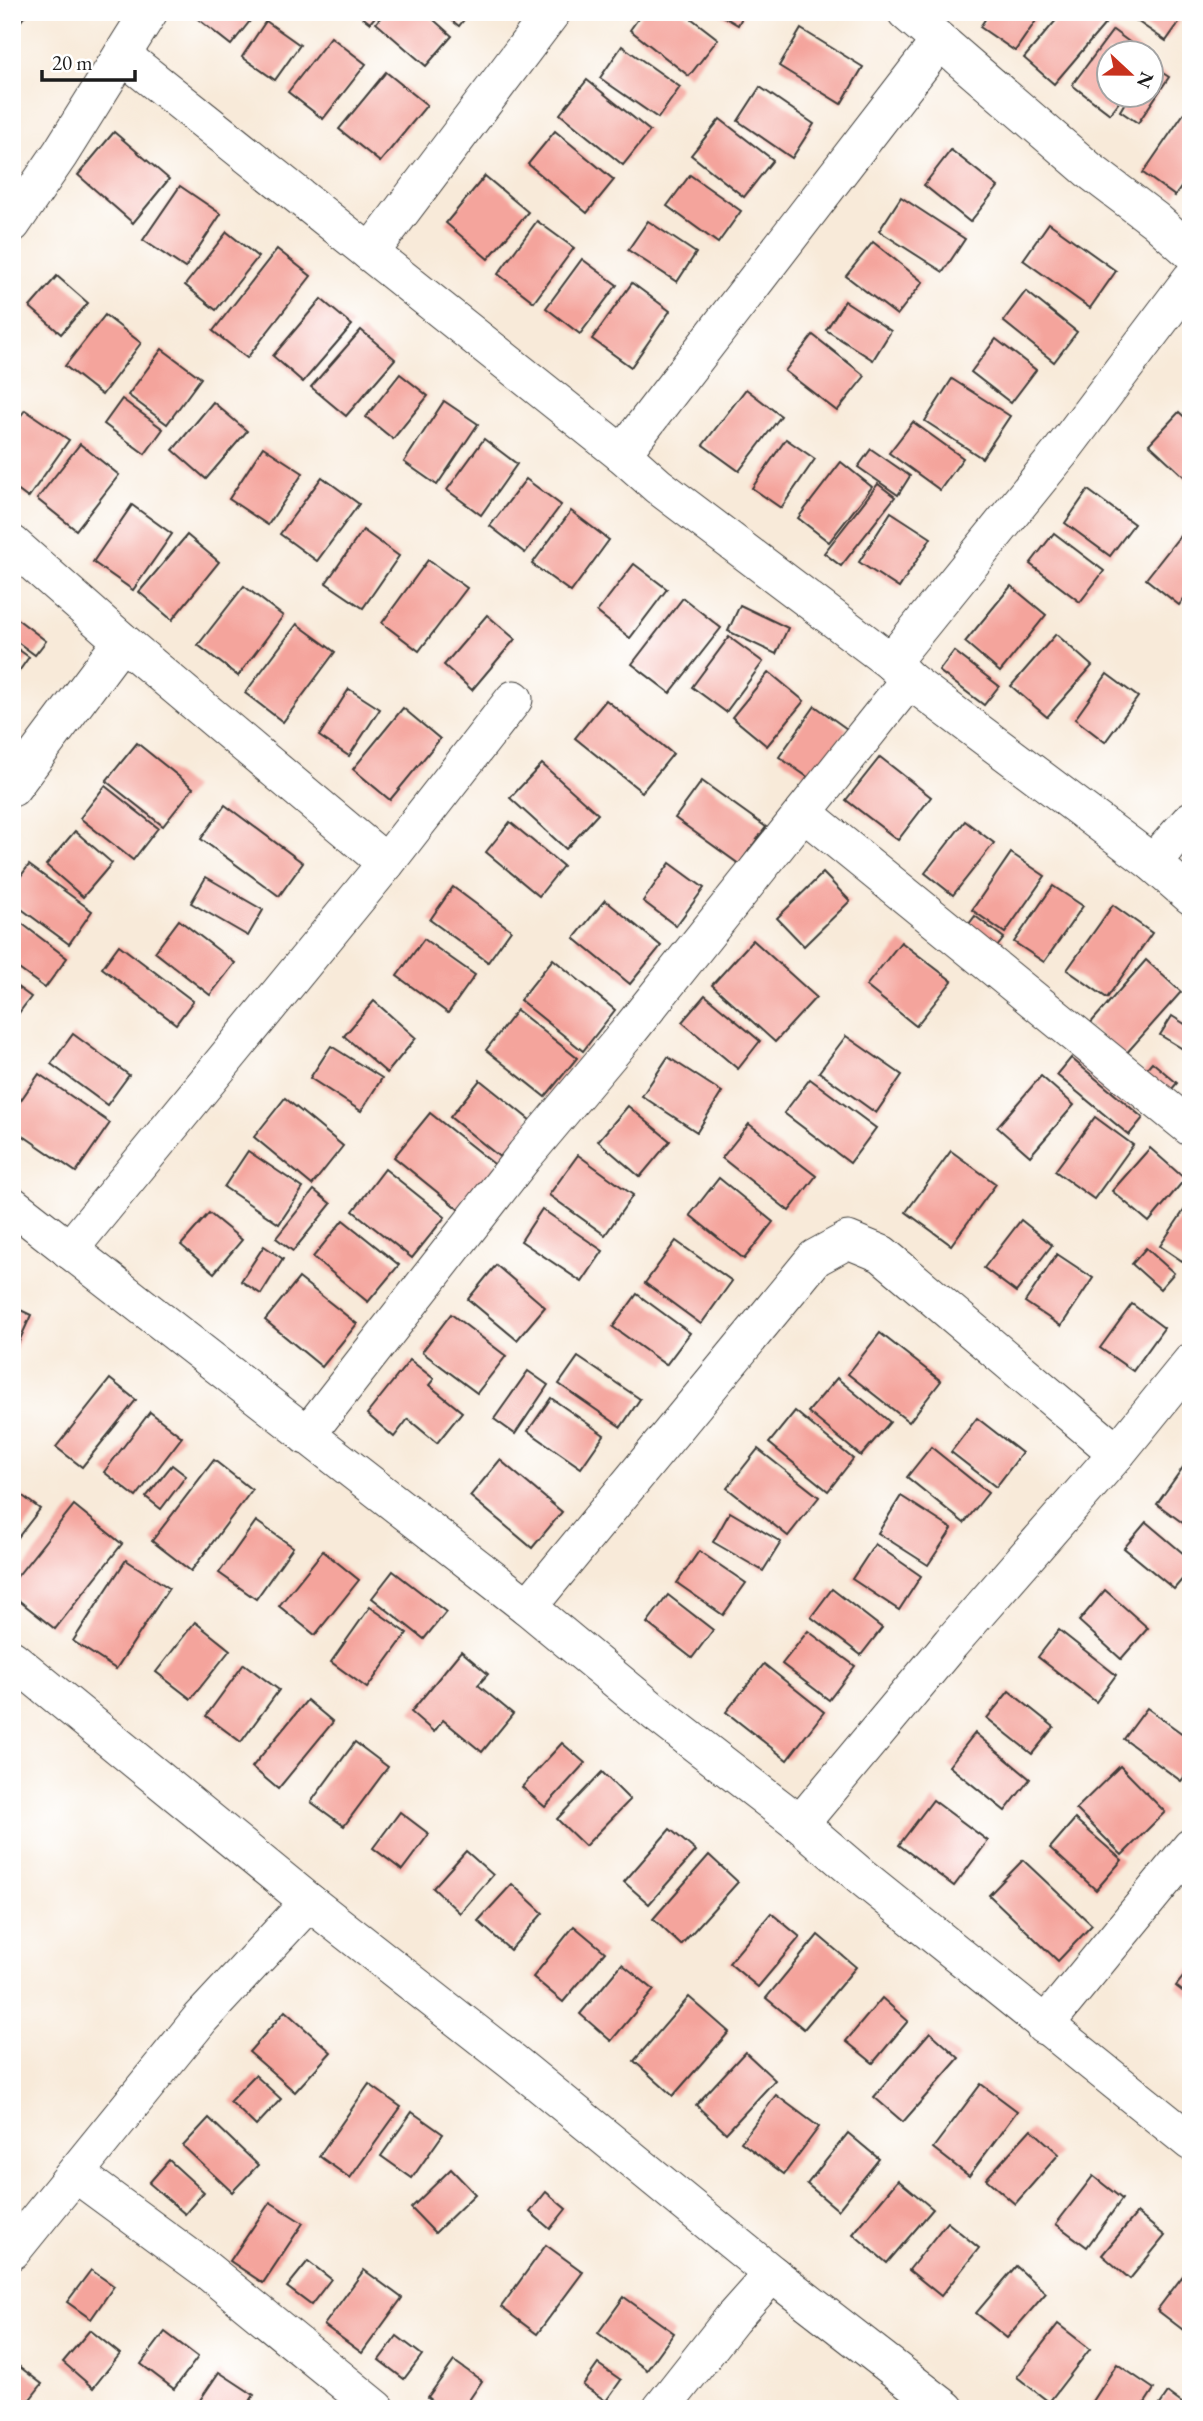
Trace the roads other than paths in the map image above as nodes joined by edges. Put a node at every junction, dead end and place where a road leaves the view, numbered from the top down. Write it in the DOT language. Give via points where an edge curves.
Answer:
graph roads {
  1 [pos="149,12"];
  2 [pos="552,12"];
  3 [pos="906,12"];
  4 [pos="939,42"];
  5 [pos="122,55"];
  6 [pos="12,224"];
  7 [pos="1191,252"];
  8 [pos="369,253"];
  9 [pos="1191,279"];
  10 [pos="622,454"];
  11 [pos="12,544"];
  12 [pos="122,641"];
  13 [pos="900,671"];
  14 [pos="514,699"];
  15 [pos="12,788"];
  16 [pos="804,813"];
  17 [pos="1191,820"];
  18 [pos="386,863"];
  19 [pos="1153,863"];
  20 [pos="1191,895"];
  21 [pos="1191,1128"];
  22 [pos="12,1205"];
  23 [pos="69,1250"];
  24 [pos="1191,1362"];
  25 [pos="306,1436"];
  26 [pos="1117,1453"];
  27 [pos="528,1607"];
  28 [pos="12,1659"];
  29 [pos="800,1824"];
  30 [pos="1191,1847"];
  31 [pos="309,1902"];
  32 [pos="1044,2026"];
  33 [pos="1191,2143"];
  34 [pos="76,2174"];
  35 [pos="12,2251"];
  36 [pos="772,2273"];
  37 [pos="377,2409"];
  38 [pos="661,2409"];
  39 [pos="946,2409"];
  1 -- 5 [label="street"];
  2 -- 8 [label="street"];
  3 -- 4 [label="street"];
  4 -- 7 [label="street"];
  4 -- 10 [label="street"];
  5 -- 6 [label="street"];
  5 -- 8 [label="street"];
  8 -- 10 [label="street"];
  9 -- 13 [label="street"];
  10 -- 13 [label="street"];
  11 -- 12 [label="street"];
  12 -- 15 [label="street"];
  12 -- 18 [label="street"];
  13 -- 16 [label="street"];
  13 -- 19 [label="street"];
  14 -- 18 [label="street"];
  16 -- 21 [label="street"];
  16 -- 25 [label="street" via="525,1155"];
  17 -- 19 [label="street"];
  18 -- 23 [label="street"];
  19 -- 20 [label="street"];
  22 -- 23 [label="street"];
  23 -- 25 [label="street"];
  24 -- 26 [label="street"];
  25 -- 27 [label="street"];
  26 -- 27 [label="street" via="882,1254 848,1240 814,1258"];
  26 -- 29 [label="street"];
  27 -- 29 [label="street"];
  28 -- 31 [label="street"];
  29 -- 32 [label="street"];
  30 -- 32 [label="street"];
  31 -- 34 [label="street" via="201,2018"];
  31 -- 36 [label="street"];
  32 -- 33 [label="street"];
  34 -- 35 [label="street"];
  34 -- 37 [label="street" via="204,2268"];
  36 -- 38 [label="street"];
  36 -- 39 [label="street"];
}
